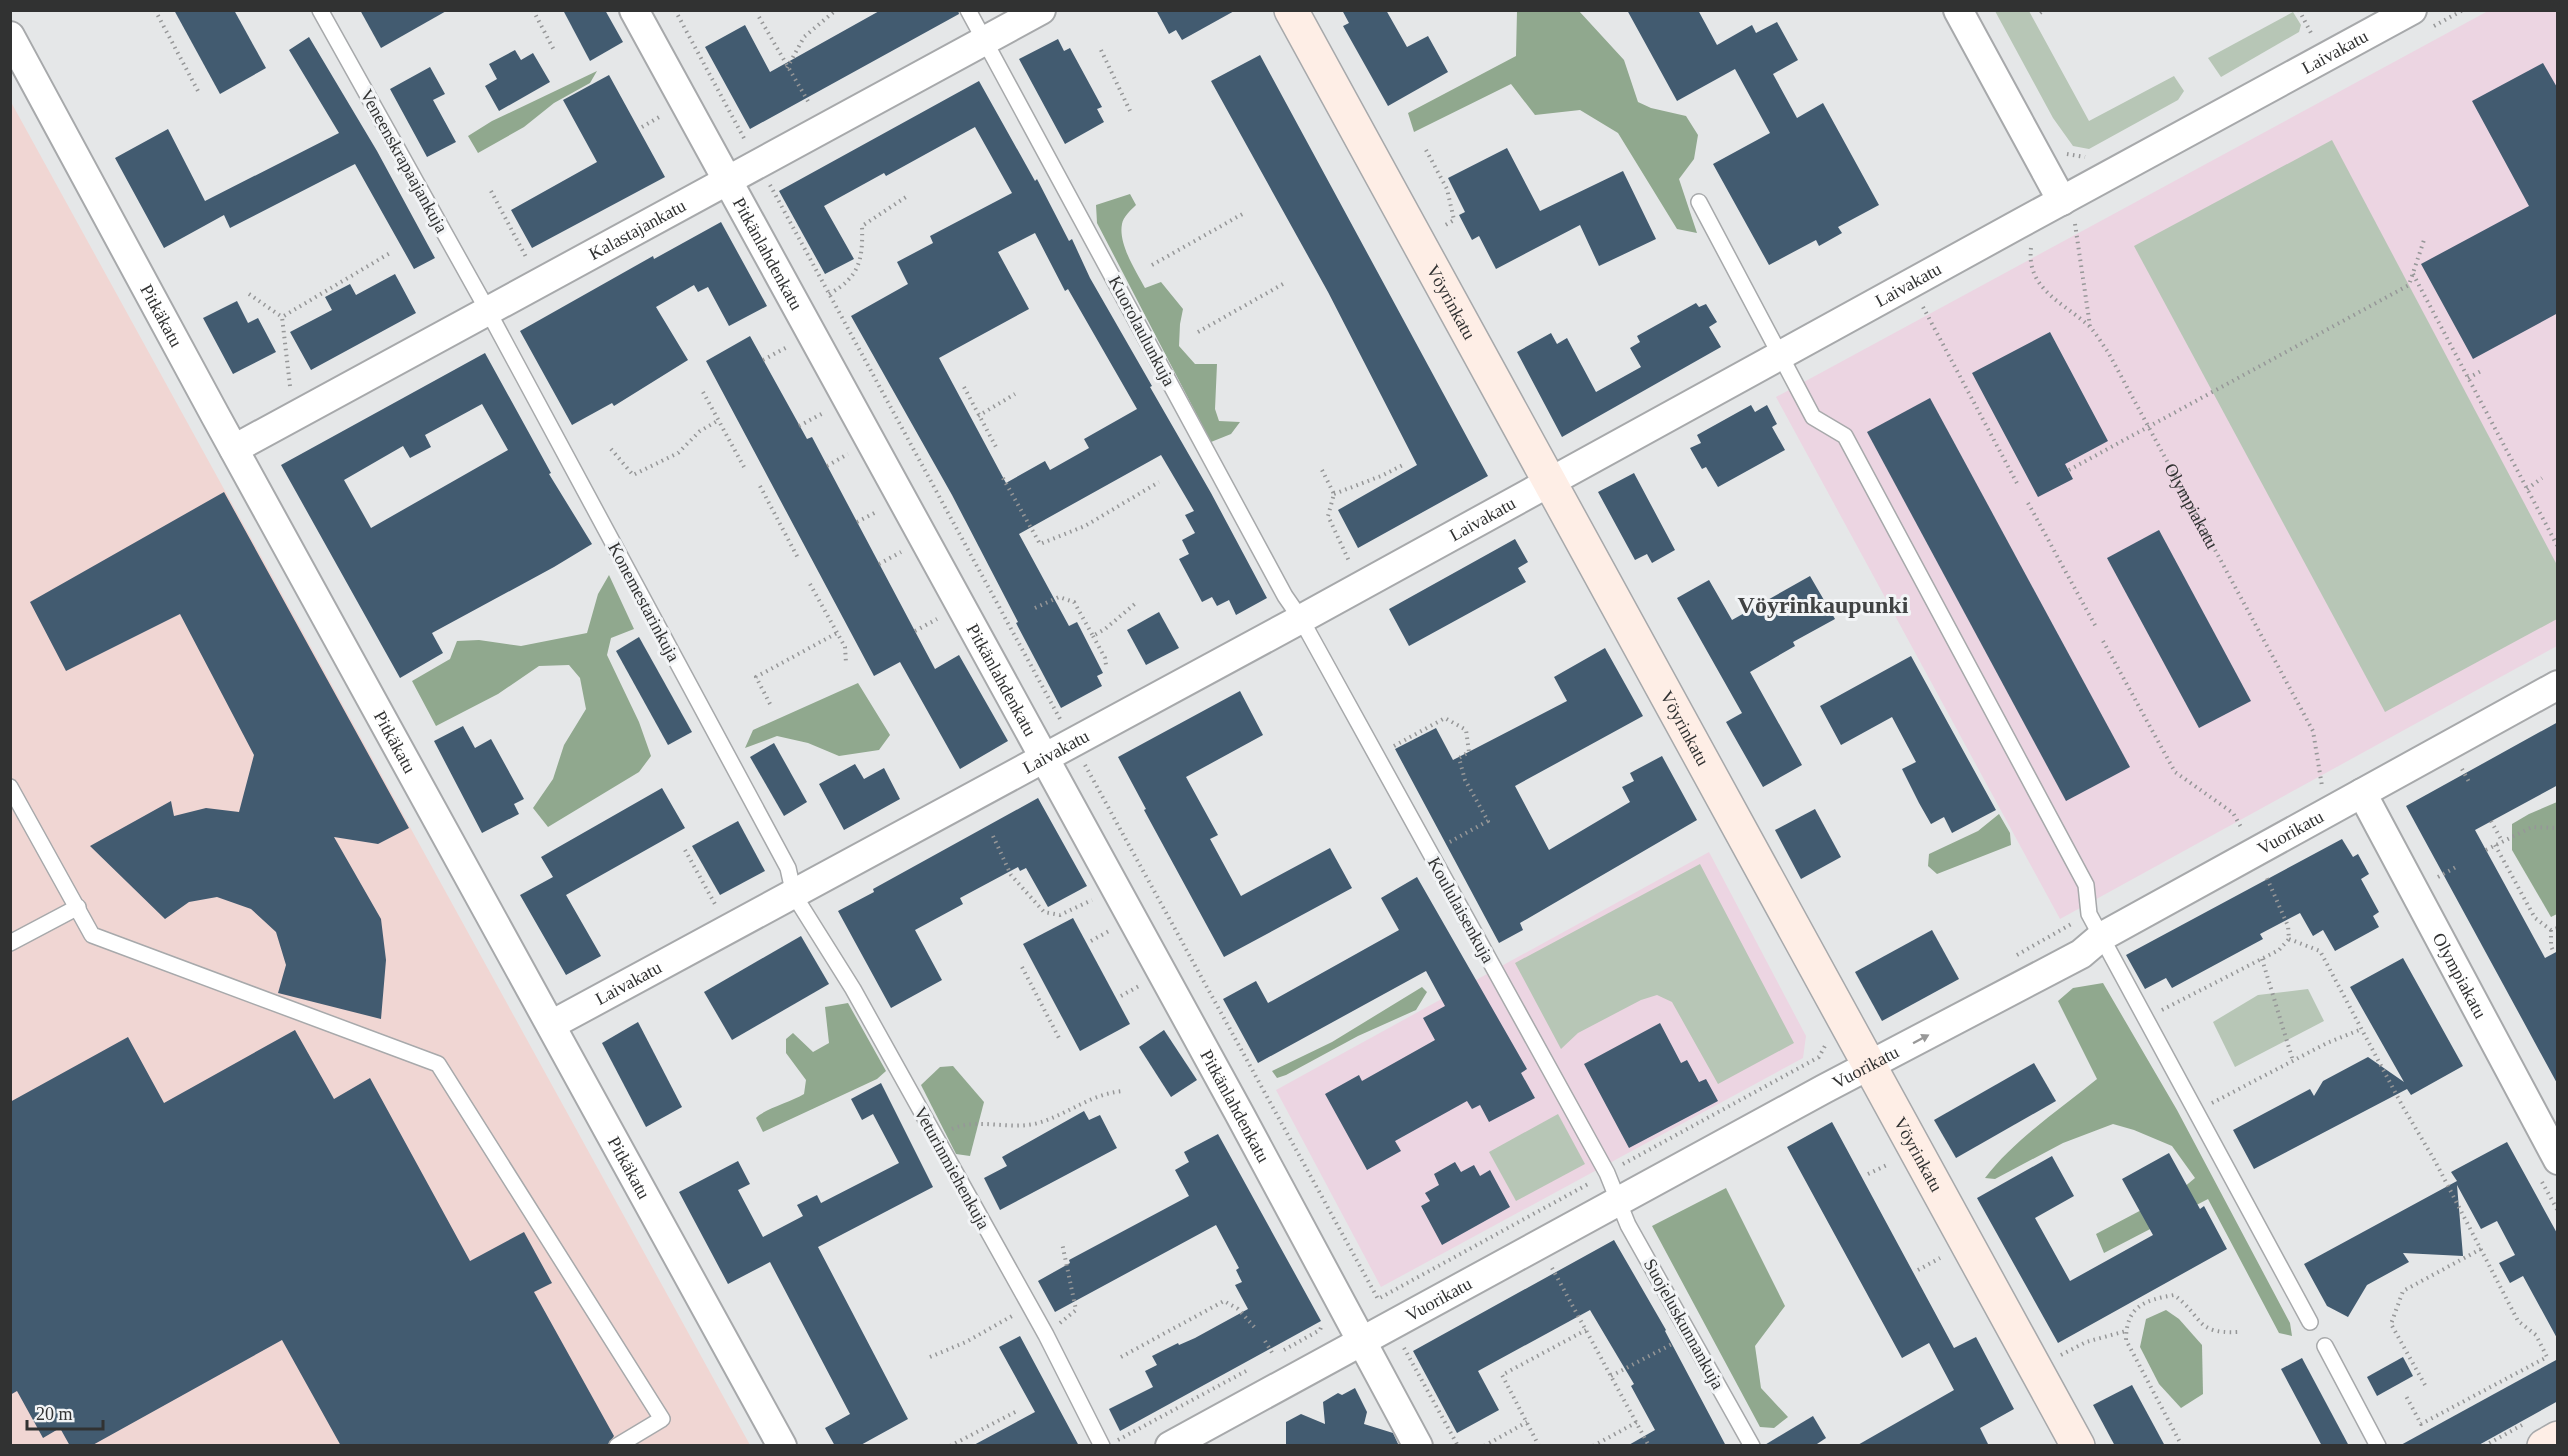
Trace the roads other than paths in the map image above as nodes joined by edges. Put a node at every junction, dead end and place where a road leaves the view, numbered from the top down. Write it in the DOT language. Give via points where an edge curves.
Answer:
graph roads {
  1 [pos="320,10"];
  2 [pos="634,10"];
  3 [pos="968,10"];
  4 [pos="1041,10"];
  5 [pos="1291,10"];
  6 [pos="1958,10"];
  7 [pos="2412,10"];
  8 [pos="10,36"];
  9 [pos="985,41"];
  10 [pos="727,180"];
  11 [pos="1699,202"];
  12 [pos="2068,212"];
  13 [pos="488,311"];
  14 [pos="1780,355"];
  15 [pos="234,449"];
  16 [pos="1550,482"];
  17 [pos="1301,619"];
  18 [pos="2558,685"];
  19 [pos="1043,758"];
  20 [pos="10,787"];
  21 [pos="2362,793"];
  22 [pos="794,895"];
  23 [pos="78,907"];
  24 [pos="2101,937"];
  25 [pos="10,943"];
  26 [pos="551,1025"];
  27 [pos="1868,1065"];
  28 [pos="2558,1160"];
  29 [pos="1618,1201"];
  30 [pos="2310,1322"];
  31 [pos="1361,1341"];
  32 [pos="2325,1346"];
  33 [pos="2558,1438"];
  34 [pos="617,1446"];
  35 [pos="782,1446"];
  36 [pos="1102,1446"];
  37 [pos="1170,1446"];
  38 [pos="1418,1446"];
  39 [pos="1752,1446"];
  40 [pos="2078,1446"];
  41 [pos="2378,1446"];
  42 [pos="2544,1446"];
  1 -- 13 [label="lane, Veneenskrapaajankuja"];
  2 -- 10 [label="street, Pitkänlahdenkatu"];
  3 -- 9 [label="lane, Kuorolaulunkuja"];
  4 -- 9 [label="street, Kalastajankatu"];
  5 -- 16 [label="main road, Vöyrinkatu"];
  6 -- 12 [label="street"];
  7 -- 12 [label="street, Laivakatu"];
  8 -- 15 [label="street, Pitkäkatu"];
  9 -- 10 [label="street, Kalastajankatu"];
  9 -- 17 [label="lane, Kuorolaulunkuja" via="1285,596"];
  10 -- 13 [label="street, Kalastajankatu"];
  10 -- 19 [label="street, Pitkänlahdenkatu"];
  11 -- 14 [label="lane"];
  12 -- 14 [label="street, Laivakatu"];
  13 -- 15 [label="street, Kalastajankatu"];
  13 -- 22 [label="lane, Konemestarinkuja" via="788,868"];
  14 -- 16 [label="street, Laivakatu"];
  14 -- 24 [label="lane" via="1813,417 1845,436 2086,885 2089,914"];
  15 -- 26 [label="street, Pitkäkatu"];
  16 -- 17 [label="street, Laivakatu"];
  16 -- 27 [label="main road, Vöyrinkatu"];
  17 -- 19 [label="street, Laivakatu"];
  17 -- 29 [label="lane, Koululaisenkuja"];
  18 -- 21 [label="street, Vuorikatu"];
  19 -- 22 [label="street, Laivakatu"];
  19 -- 31 [label="street, Pitkänlahdenkatu"];
  20 -- 23 [label="lane"];
  21 -- 24 [label="street, Vuorikatu"];
  21 -- 28 [label="street, Olympiakatu"];
  22 -- 26 [label="street, Laivakatu"];
  22 -- 36 [label="lane, Veturinmiehenkuja" via="853,988 1046,1335"];
  23 -- 25 [label="lane"];
  23 -- 34 [label="lane" via="92,935 438,1064 662,1419"];
  27 -- 24 [label="street, Vuorikatu, one-way" via="2081,954"];
  24 -- 30 [label="lane"];
  26 -- 35 [label="street, Pitkäkatu"];
  27 -- 29 [label="street, Vuorikatu"];
  27 -- 40 [label="main road, Vöyrinkatu"];
  29 -- 31 [label="street, Vuorikatu"];
  29 -- 39 [label="lane, Suojeluskunnankuja"];
  31 -- 37 [label="street, Vuorikatu"];
  31 -- 38 [label="street, Pitkänlahdenkatu"];
  32 -- 41 [label="lane"];
  33 -- 42 [label="main road"];
}
